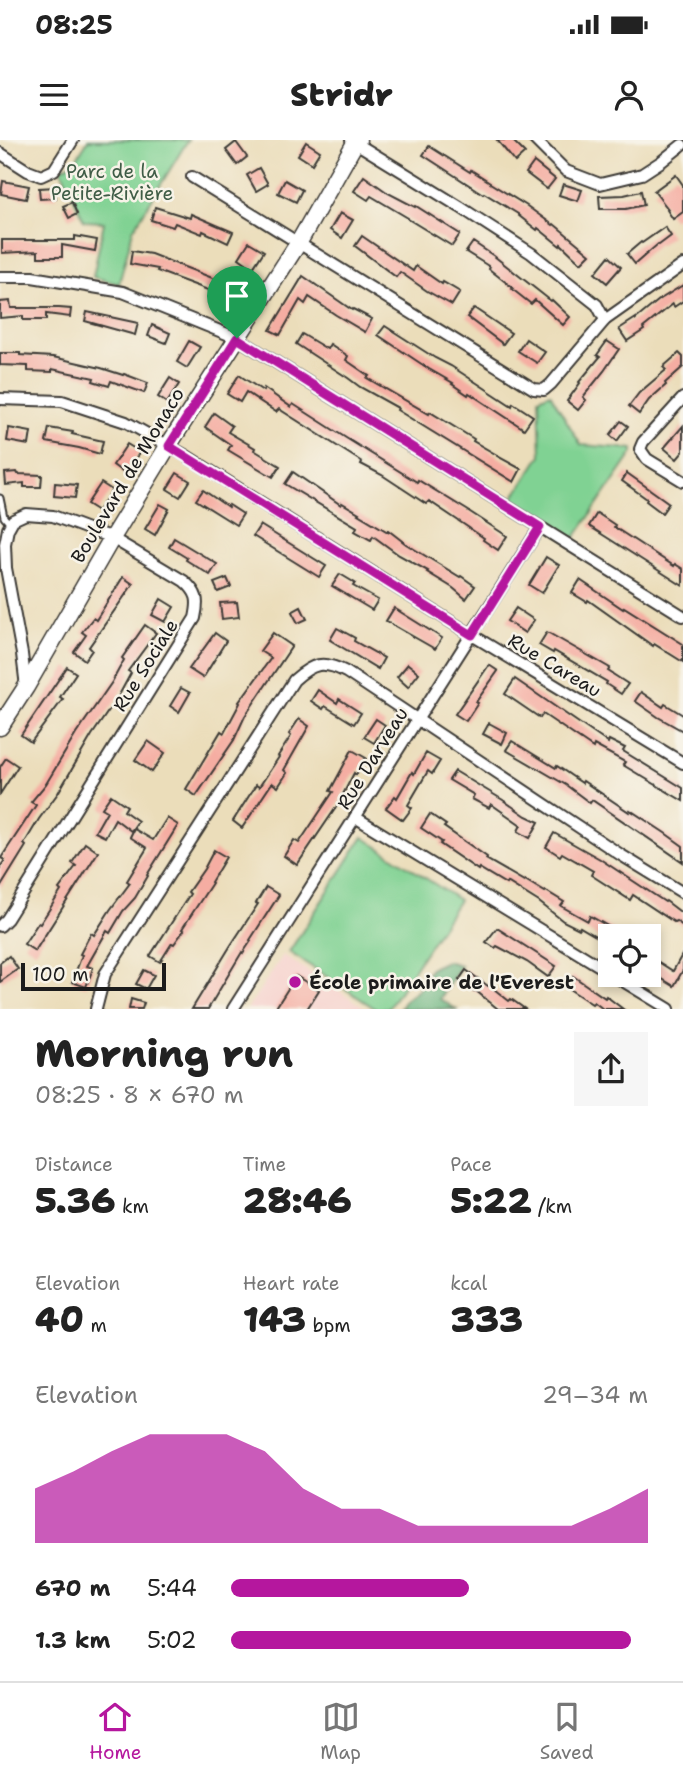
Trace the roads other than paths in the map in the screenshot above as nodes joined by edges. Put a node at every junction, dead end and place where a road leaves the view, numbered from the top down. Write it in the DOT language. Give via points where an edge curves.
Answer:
graph roads {
  1 [pos="73,140"];
  2 [pos="535,140"];
  3 [pos="678,140"];
  4 [pos="354,141"];
  5 [pos="683,146"];
  6 [pos="0,153"];
  7 [pos="191,177"];
  8 [pos="299,242"];
  9 [pos="683,265"];
  10 [pos="0,276"];
  11 [pos="605,320"];
  12 [pos="237,338"];
  13 [pos="683,398"];
  14 [pos="0,399"];
  15 [pos="169,446"];
  16 [pos="683,481"];
  17 [pos="0,498"];
  18 [pos="10,525"];
  19 [pos="540,527"];
  20 [pos="112,538"];
  21 [pos="683,616"];
  22 [pos="472,635"];
  23 [pos="26,687"];
  24 [pos="417,720"];
  25 [pos="0,727"];
  26 [pos="683,763"];
  27 [pos="355,817"];
  28 [pos="683,893"];
  29 [pos="0,926"];
  30 [pos="598,965"];
  31 [pos="633,987"];
  32 [pos="96,1009"];
  33 [pos="233,1009"];
  34 [pos="669,1009"];
  1 -- 6 [label="street" via="54,170 41,176"];
  2 -- 5 [label="street" via="566,171 600,184 642,174"];
  3 -- 5 [label="street"];
  4 -- 8 [label="street, Boulevard de Monaco"];
  4 -- 11 [label="street" via="531,253 597,305"];
  7 -- 8 [label="street"];
  8 -- 11 [label="street" via="534,389 544,390"];
  8 -- 12 [label="street, Boulevard de Monaco"];
  9 -- 11 [label="street"];
  10 -- 12 [label="street" via="123,292"];
  12 -- 15 [label="street, Boulevard de Monaco"];
  12 -- 19 [label="street"];
  13 -- 16 [label="street" via="640,449 647,459"];
  14 -- 15 [label="street, Rue Careau" via="62,401 126,422"];
  15 -- 20 [label="street, Boulevard de Monaco"];
  15 -- 22 [label="street, Rue Careau"];
  17 -- 18 [label="lane"];
  18 -- 20 [label="street, Rue Sociale" via="26,513 53,516"];
  18 -- 23 [label="street" via="6,568"];
  19 -- 21 [label="street"];
  19 -- 22 [label="street, Rue Darveau"];
  20 -- 23 [label="street, Boulevard de Monaco"];
  20 -- 29 [label="street, Rue Sociale" via="193,589 198,607 195,618"];
  22 -- 24 [label="street, Rue Darveau"];
  22 -- 26 [label="street, Rue Careau"];
  23 -- 25 [label="street, Boulevard de Monaco"];
  24 -- 27 [label="street, Rue Darveau"];
  24 -- 28 [label="street"];
  24 -- 32 [label="street" via="333,665 306,669 294,680 105,974"];
  27 -- 30 [label="street"];
  27 -- 33 [label="street, Rue Darveau"];
  31 -- 34 [label="street"];
}
